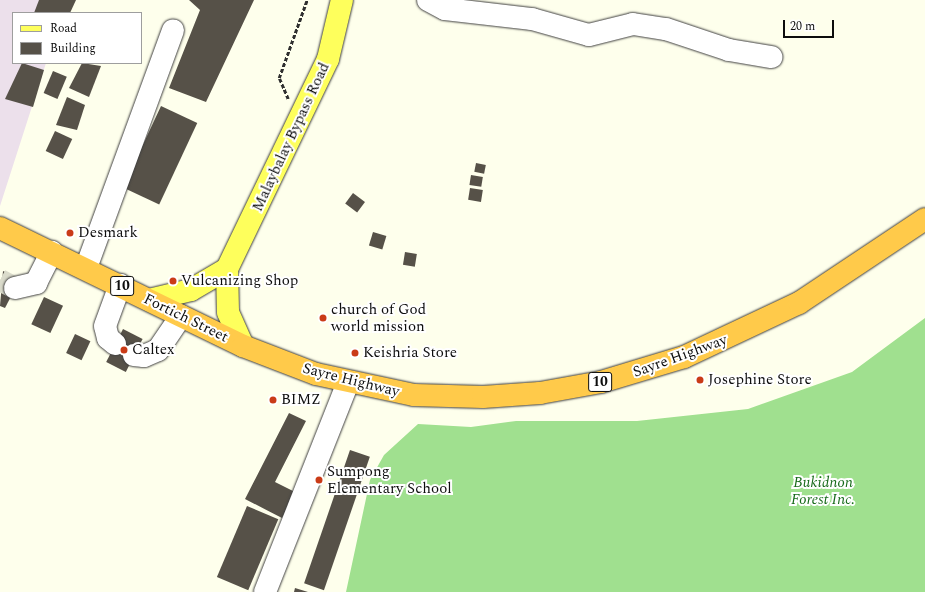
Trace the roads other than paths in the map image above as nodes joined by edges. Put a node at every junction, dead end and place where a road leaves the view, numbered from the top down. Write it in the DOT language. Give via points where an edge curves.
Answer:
graph roads {
  1 [pos="342,0"];
  2 [pos="428,0"];
  3 [pos="173,30"];
  4 [pos="771,57"];
  5 [pos="925,219"];
  6 [pos="2,233"];
  7 [pos="52,252"];
  8 [pos="86,268"];
  9 [pos="227,269"];
  10 [pos="120,285"];
  11 [pos="16,288"];
  12 [pos="149,300"];
  13 [pos="182,316"];
  14 [pos="115,344"];
  15 [pos="243,346"];
  16 [pos="134,355"];
  17 [pos="348,382"];
  18 [pos="265,592"];
  1 -- 9 [label="main road, Malaybalay Bypass Road" via="328,59"];
  2 -- 4 [label="street" via="445,9 532,19 589,35 633,24 666,29 729,50"];
  3 -- 8 [label="street"];
  5 -- 17 [label="highway, Sayre Highway / 10" via="799,303 752,328 645,371 540,393 483,397 414,395"];
  6 -- 7 [label="highway, Fortich Street / 10"];
  7 -- 8 [label="highway, Fortich Street / 10"];
  7 -- 11 [label="street" via="36,283"];
  8 -- 10 [label="highway, Fortich Street / 10"];
  9 -- 12 [label="main road" via="191,290"];
  9 -- 15 [label="main road, Malaybalay Bypass Road" via="228,312"];
  10 -- 12 [label="highway, Fortich Street / 10"];
  10 -- 14 [label="street" via="105,326 108,338"];
  12 -- 13 [label="highway, Fortich Street / 10"];
  13 -- 15 [label="highway, Fortich Street / 10"];
  13 -- 16 [label="street" via="162,346 144,356"];
  15 -- 17 [label="highway, Sayre Highway / 10" via="316,374"];
  17 -- 18 [label="street"];
}
